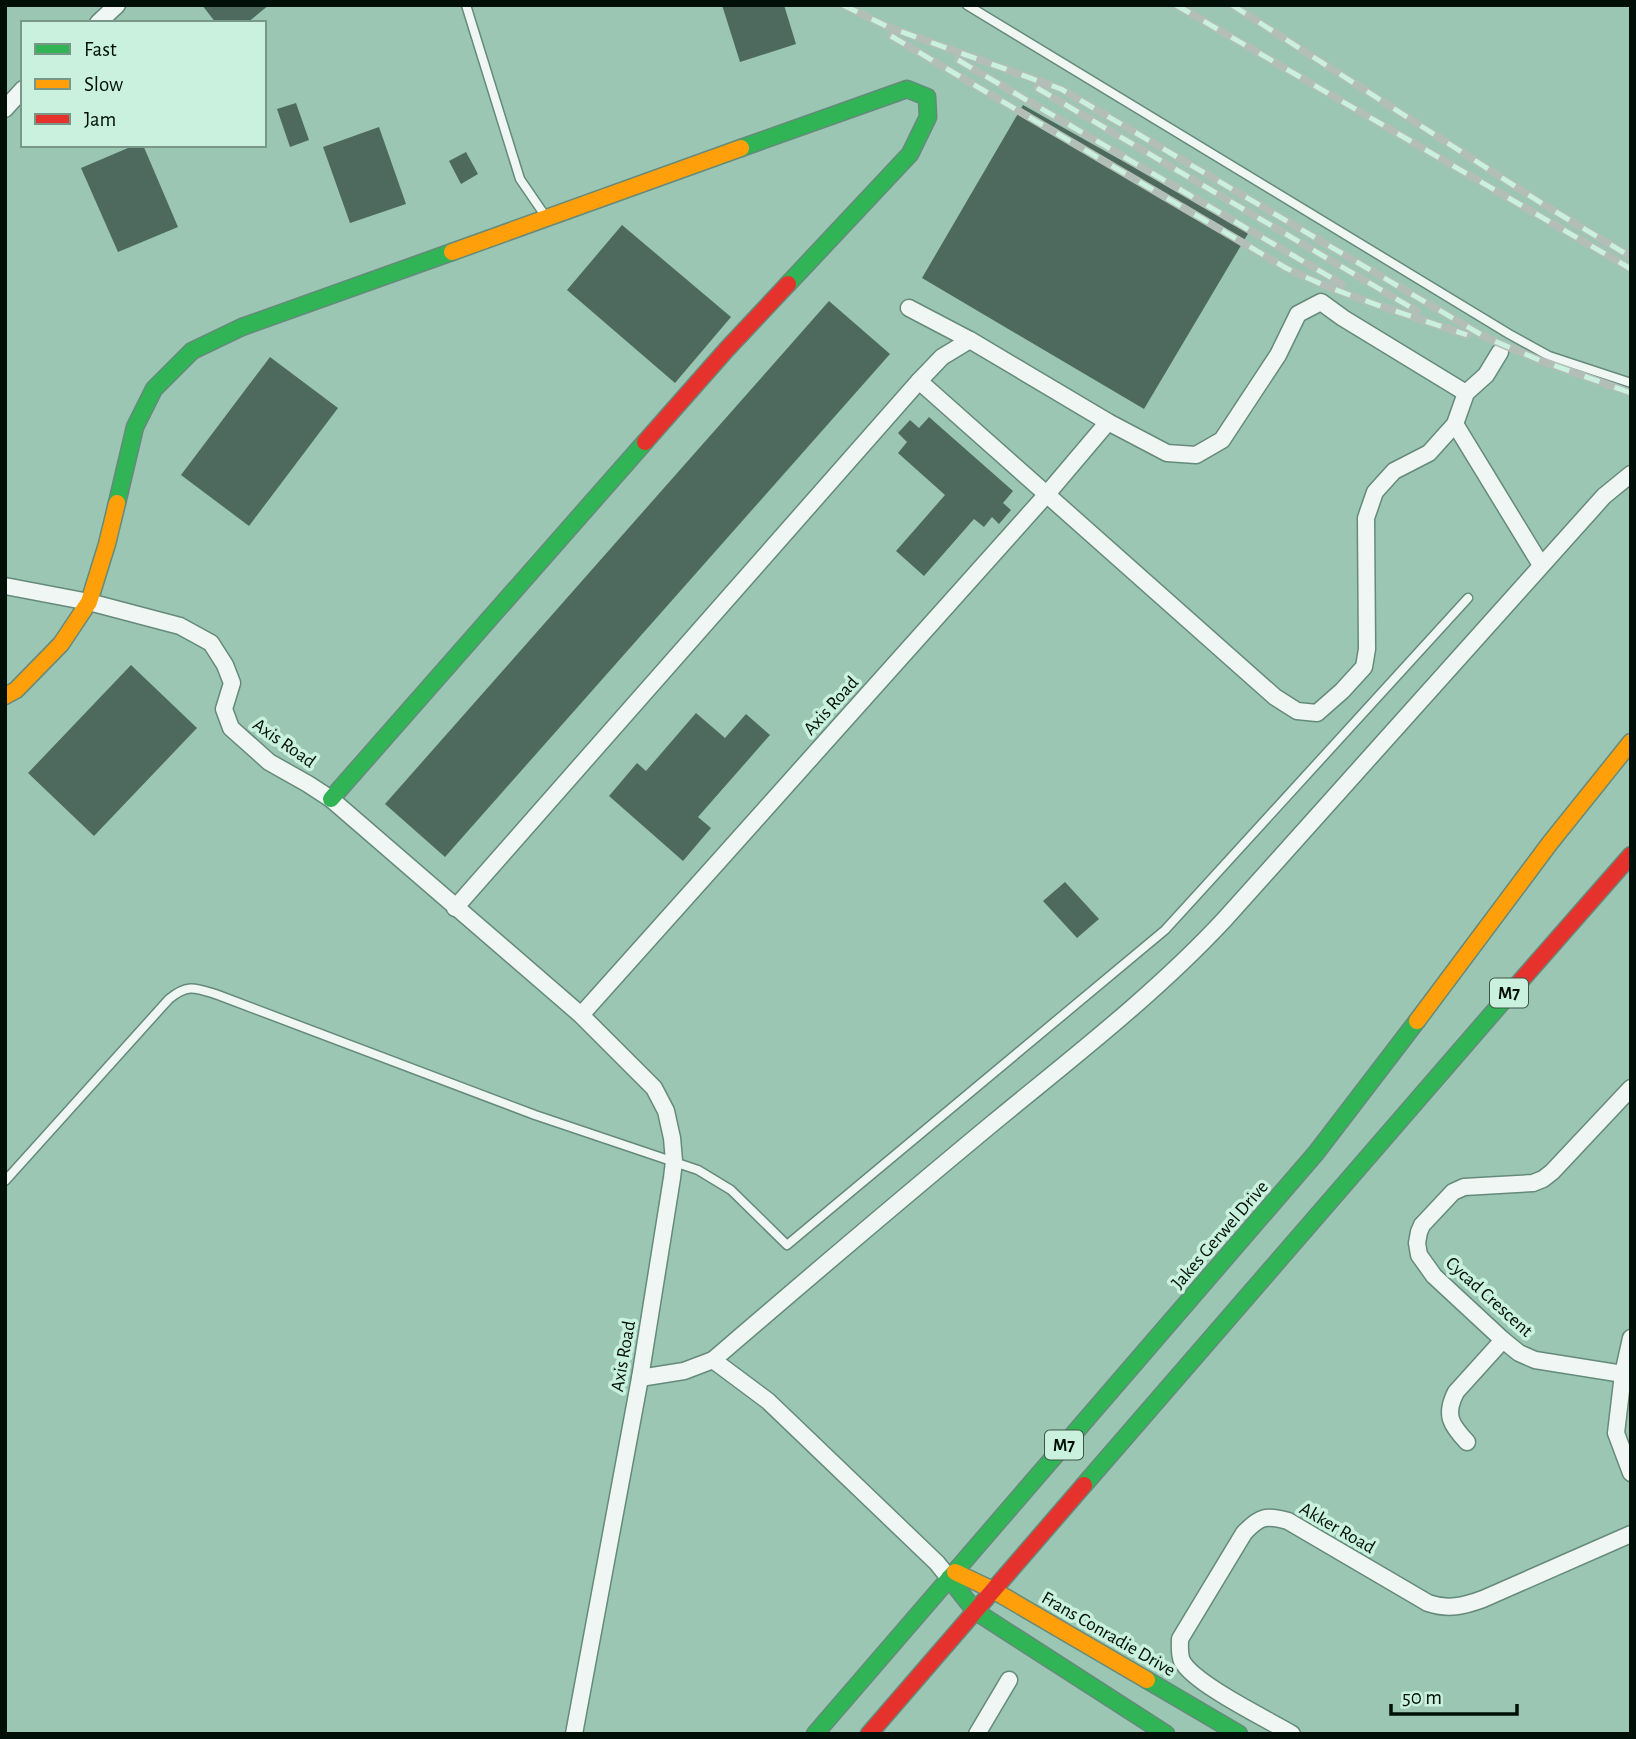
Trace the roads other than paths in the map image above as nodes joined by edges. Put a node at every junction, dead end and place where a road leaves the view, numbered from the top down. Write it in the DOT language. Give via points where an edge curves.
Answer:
graph roads {
  1 [pos="117,5"];
  2 [pos="466,5"];
  3 [pos="967,5"];
  4 [pos="100,21"];
  5 [pos="21,91"];
  6 [pos="5,109"];
  7 [pos="546,218"];
  8 [pos="909,308"];
  9 [pos="970,340"];
  10 [pos="1500,352"];
  11 [pos="919,381"];
  12 [pos="1631,383"];
  13 [pos="1466,393"];
  14 [pos="1108,422"];
  15 [pos="1455,424"];
  16 [pos="1631,474"];
  17 [pos="1047,494"];
  18 [pos="1541,565"];
  19 [pos="5,586"];
  20 [pos="1468,598"];
  21 [pos="89,602"];
  22 [pos="5,696"];
  23 [pos="1631,742"];
  24 [pos="331,799"];
  25 [pos="1631,855"];
  26 [pos="455,908"];
  27 [pos="581,1015"];
  28 [pos="1631,1088"];
  29 [pos="674,1161"];
  30 [pos="5,1181"];
  31 [pos="1631,1338"];
  32 [pos="1503,1340"];
  33 [pos="713,1360"];
  34 [pos="1623,1374"];
  35 [pos="640,1378"];
  36 [pos="1467,1442"];
  37 [pos="1631,1472"];
  38 [pos="1631,1534"];
  39 [pos="952,1575"];
  40 [pos="993,1590"];
  41 [pos="975,1611"];
  42 [pos="1009,1680"];
  43 [pos="574,1734"];
  44 [pos="815,1734"];
  45 [pos="869,1734"];
  46 [pos="978,1734"];
  47 [pos="1166,1734"];
  48 [pos="1239,1734"];
  49 [pos="1292,1734"];
  1 -- 4 [label="street"];
  2 -- 7 [label="lane" via="520,178"];
  3 -- 12 [label="lane" via="1508,334 1549,356"];
  5 -- 6 [label="street"];
  7 -- 21 [label="main road" via="242,327 192,351 154,389 135,427"];
  7 -- 24 [label="main road" via="907,89 927,97 928,117 910,154 727,349"];
  8 -- 9 [label="street"];
  9 -- 11 [label="street" via="942,357"];
  9 -- 14 [label="street"];
  10 -- 13 [label="street" via="1486,376"];
  11 -- 17 [label="street"];
  11 -- 26 [label="street"];
  13 -- 14 [label="street" via="1321,302 1298,314 1278,355 1222,440 1195,455 1167,453"];
  13 -- 15 [label="street"];
  14 -- 17 [label="street, Axis Road"];
  15 -- 17 [label="street" via="1429,453 1394,471 1375,492 1366,518 1364,667 1317,713 1297,712 1275,697"];
  15 -- 18 [label="street"];
  16 -- 18 [label="street" via="1604,496"];
  17 -- 27 [label="street, Axis Road"];
  18 -- 33 [label="street" via="1200,946 1119,1020"];
  19 -- 21 [label="street, Axis Road"];
  20 -- 29 [label="lane" via="1165,930 787,1245 731,1190"];
  21 -- 22 [label="main road" via="61,644"];
  21 -- 24 [label="street, Axis Road" via="180,626 211,643 232,683 224,709 230,728 269,762"];
  23 -- 39 [label="main road, Jakes Gerwel Drive / M7" via="1317,1153"];
  24 -- 26 [label="street, Axis Road"];
  25 -- 40 [label="main road, M7"];
  26 -- 27 [label="street, Axis Road"];
  27 -- 29 [label="street, Axis Road" via="654,1088 666,1111"];
  28 -- 32 [label="street, Cycad Crescent" via="1543,1179 1458,1189 1422,1225 1417,1243 1423,1263"];
  29 -- 30 [label="lane" via="535,1115 197,988 181,989 169,999"];
  29 -- 35 [label="street, Axis Road"];
  31 -- 34 [label="street"];
  32 -- 34 [label="street, Cycad Crescent" via="1535,1360"];
  32 -- 36 [label="street" via="1456,1392 1449,1409 1452,1423"];
  33 -- 35 [label="street" via="684,1371"];
  33 -- 39 [label="street" via="768,1401"];
  34 -- 37 [label="street" via="1616,1433"];
  35 -- 43 [label="street, Axis Road"];
  38 -- 49 [label="street, Akker Road" via="1483,1599 1449,1608 1428,1603 1288,1521 1263,1518 1244,1533 1180,1639 1179,1652 1183,1663 1210,1687"];
  39 -- 40 [label="main road, Frans Conradie Drive"];
  39 -- 41 [label="main road"];
  39 -- 44 [label="main road, Jakes Gerwel Drive / M7"];
  40 -- 41 [label="main road, M7"];
  40 -- 48 [label="main road, Frans Conradie Drive"];
  41 -- 45 [label="main road, M7"];
  41 -- 47 [label="main road"];
  42 -- 46 [label="street"];
}
